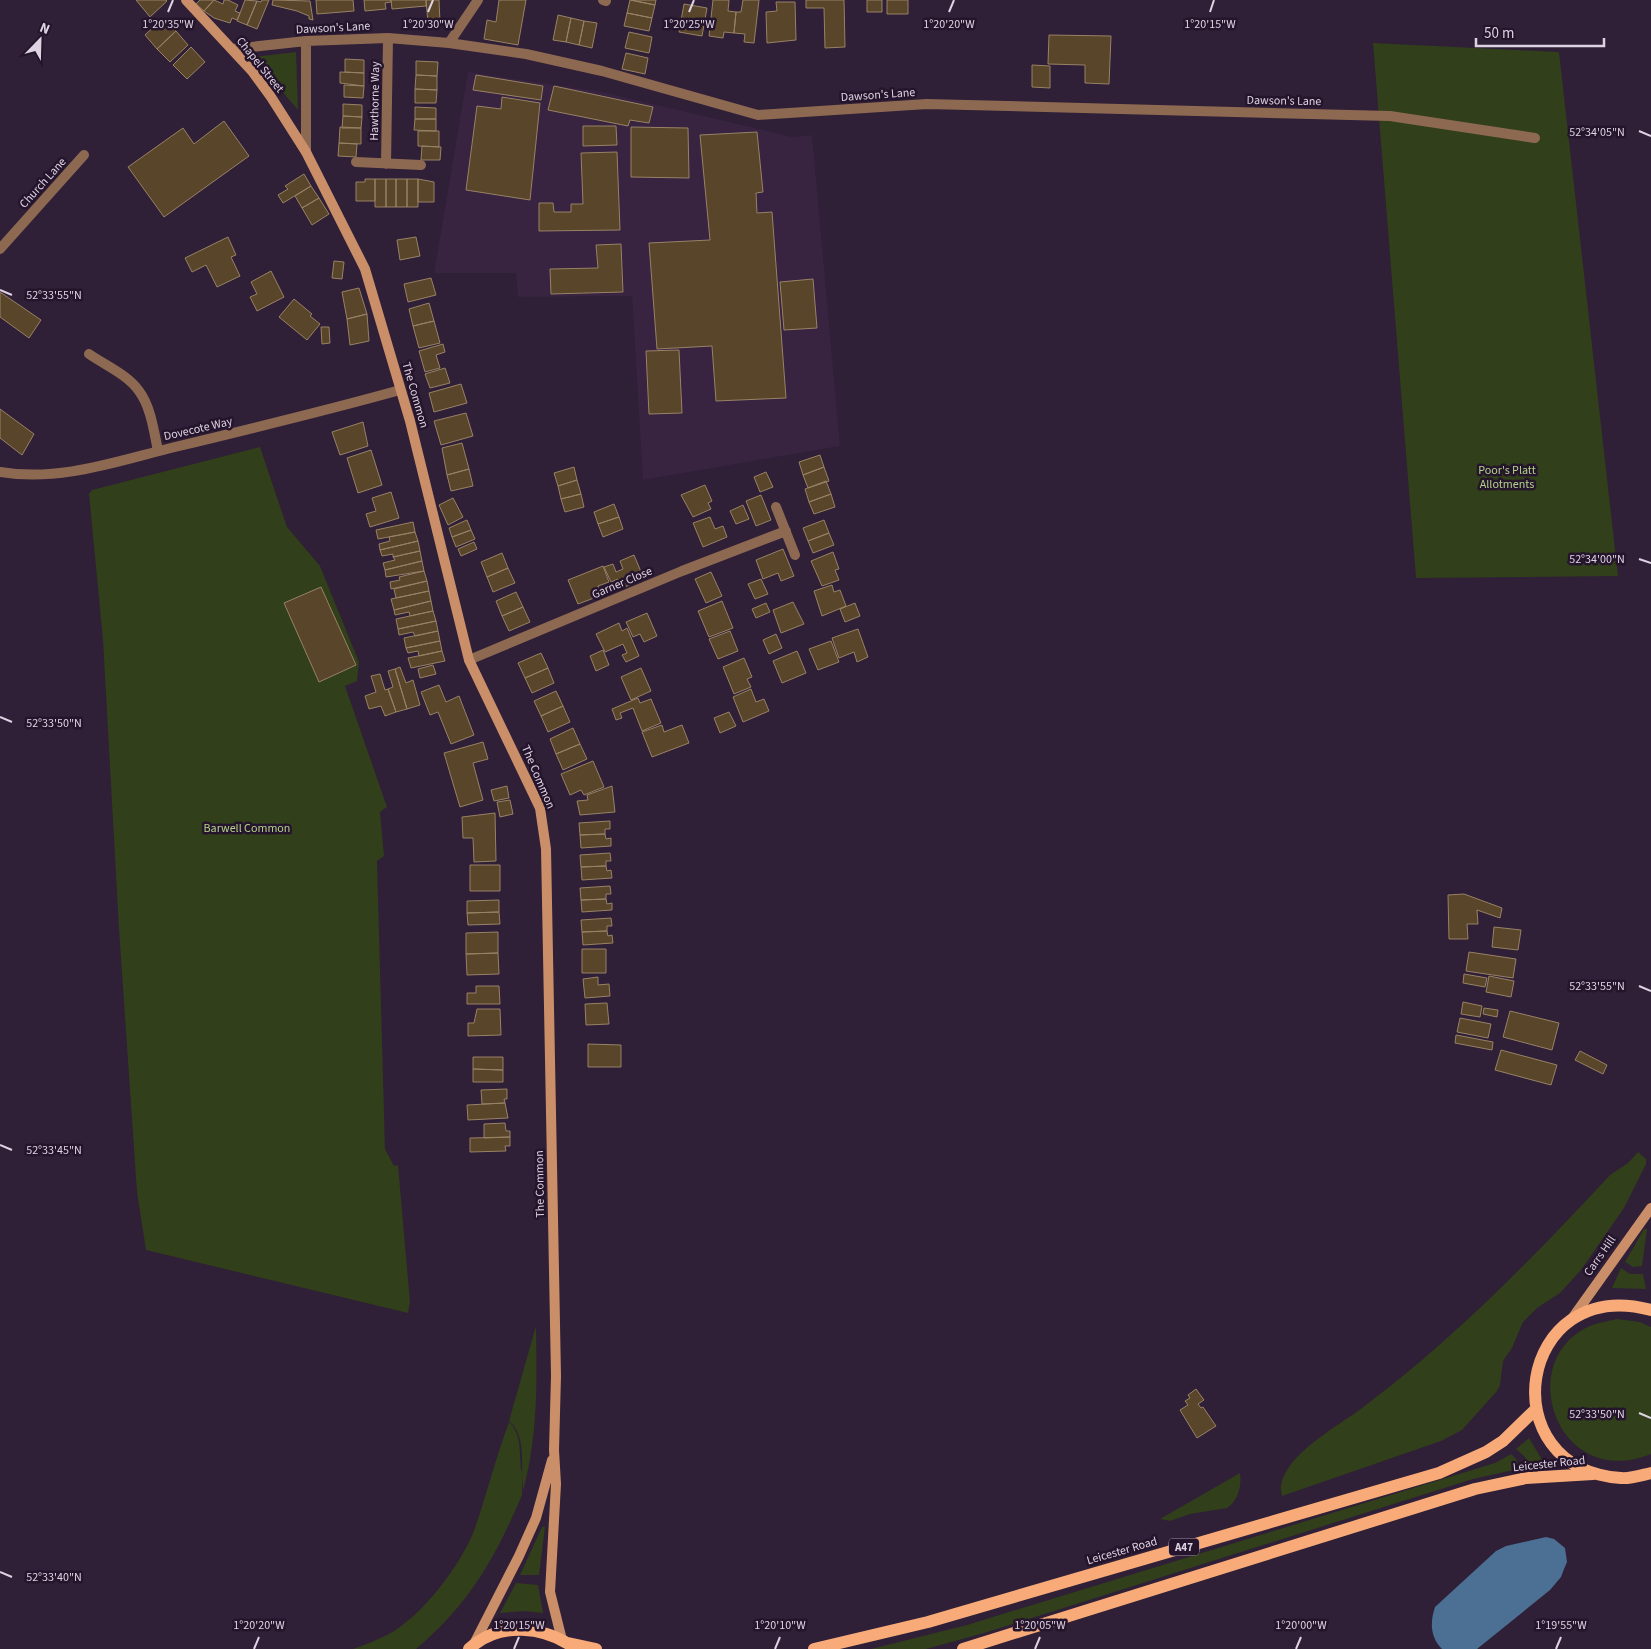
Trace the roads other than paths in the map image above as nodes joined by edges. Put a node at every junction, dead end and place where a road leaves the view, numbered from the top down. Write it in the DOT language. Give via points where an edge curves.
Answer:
graph roads {
  1 [pos="186,0"];
  2 [pos="478,0"];
  3 [pos="388,38"];
  4 [pos="306,41"];
  5 [pos="449,43"];
  6 [pos="232,49"];
  7 [pos="1535,138"];
  8 [pos="306,152"];
  9 [pos="84,155"];
  10 [pos="356,162"];
  11 [pos="386,164"];
  12 [pos="421,165"];
  13 [pos="0,249"];
  14 [pos="89,354"];
  15 [pos="400,390"];
  16 [pos="158,451"];
  17 [pos="0,472"];
  18 [pos="776,507"];
  19 [pos="786,531"];
  20 [pos="795,555"];
  21 [pos="469,660"];
  22 [pos="1651,1208"];
  23 [pos="1651,1310"];
  24 [pos="1572,1320"];
  25 [pos="1536,1408"];
  26 [pos="554,1450"];
  27 [pos="1651,1473"];
  28 [pos="1593,1474"];
  29 [pos="569,1644"];
  30 [pos="471,1647"];
  31 [pos="596,1649"];
  32 [pos="814,1649"];
  33 [pos="963,1649"];
  1 -- 6 [label="street, Chapel Street"];
  2 -- 5 [label="street"];
  3 -- 4 [label="street, Dawson's Lane"];
  3 -- 5 [label="street, Dawson's Lane"];
  3 -- 11 [label="street, Hawthorne Way"];
  4 -- 6 [label="street, Dawson's Lane"];
  4 -- 8 [label="street"];
  5 -- 7 [label="street, Dawson's Lane" via="526,54 602,70 758,115 927,104 1390,116"];
  6 -- 8 [label="street, Chapel Street" via="271,96"];
  8 -- 15 [label="street, The Common" via="365,269"];
  9 -- 13 [label="street, Church Lane"];
  10 -- 11 [label="street"];
  11 -- 12 [label="street"];
  14 -- 16 [label="street" via="139,390"];
  15 -- 16 [label="street, Dovecote Way" via="272,425"];
  15 -- 21 [label="street, The Common"];
  16 -- 17 [label="street, Dovecote Way" via="91,469 38,475"];
  18 -- 19 [label="street"];
  19 -- 20 [label="street"];
  19 -- 21 [label="street, Garner Close"];
  21 -- 26 [label="street, The Common" via="533,791 544,831 552,1106"];
  22 -- 24 [label="street, Carrs Hill"];
  23 -- 24 [label="main road" via="1614,1305 1596,1308"];
  24 -- 25 [label="main road" via="1553,1337 1540,1359 1534,1383"];
  25 -- 28 [label="main road" via="1547,1437 1567,1459"];
  25 -- 32 [label="main road, Leicester Road / A47" via="1503,1441 1438,1473 928,1622"];
  26 -- 29 [label="street, The Common" via="556,1484 550,1592"];
  26 -- 30 [label="street, The Common" via="536,1518"];
  27 -- 28 [label="main road" via="1622,1478"];
  28 -- 33 [label="main road, Leicester Road" via="1526,1478 1475,1490"];
  29 -- 30 [label="main road" via="548,1634 516,1630 500,1632"];
  29 -- 31 [label="main road"];
}
